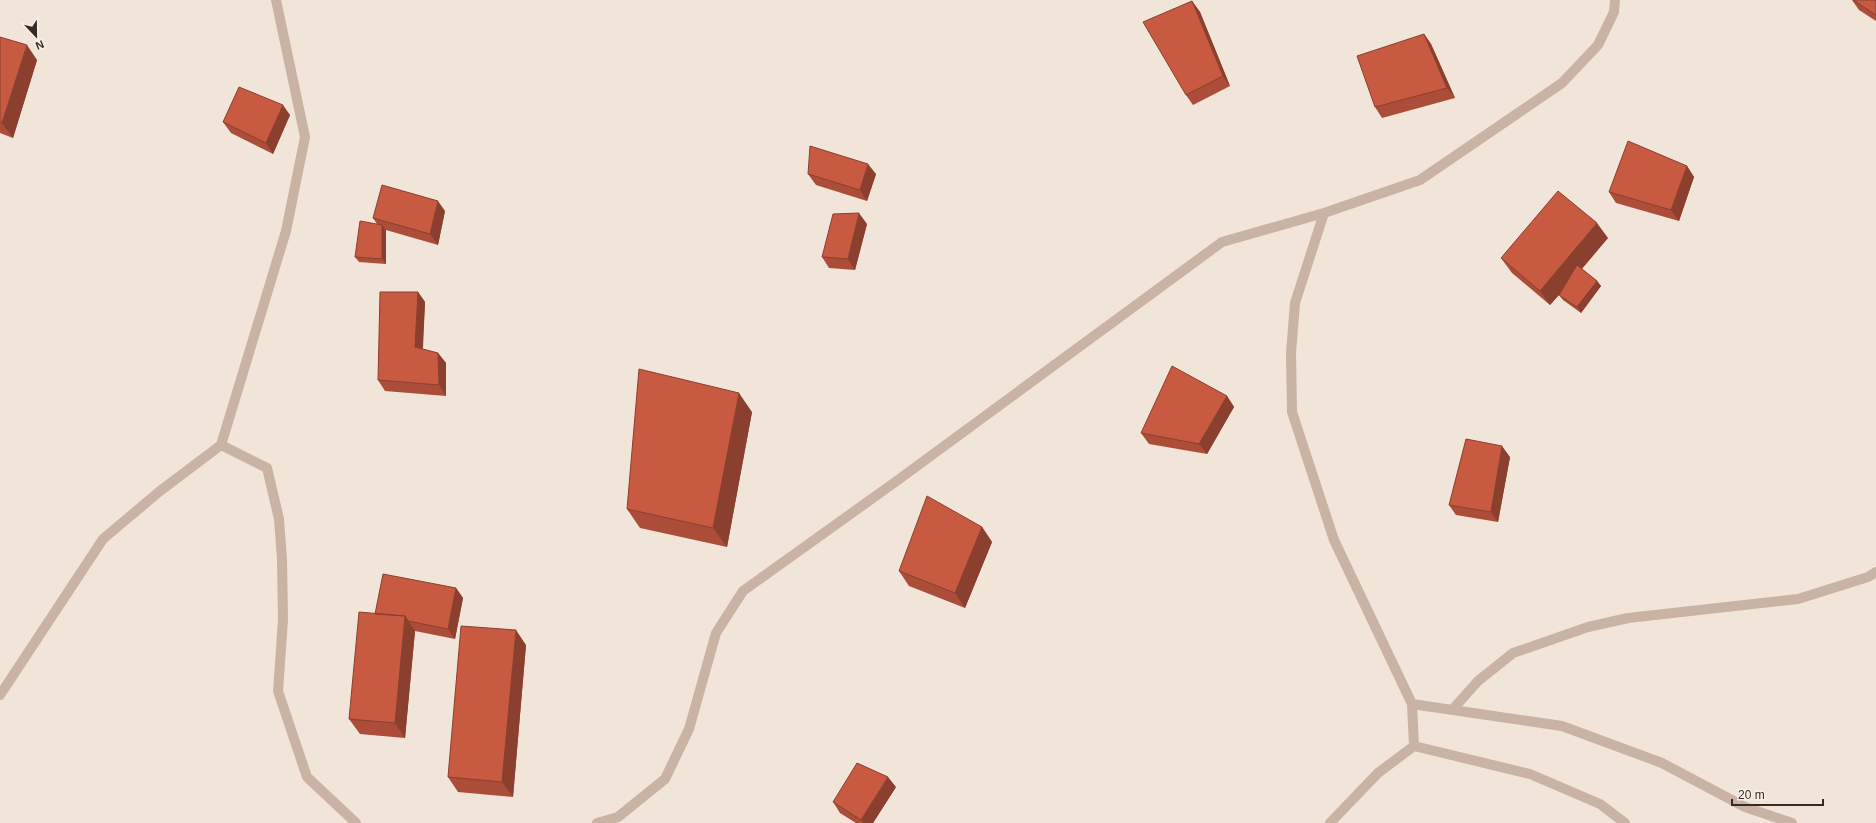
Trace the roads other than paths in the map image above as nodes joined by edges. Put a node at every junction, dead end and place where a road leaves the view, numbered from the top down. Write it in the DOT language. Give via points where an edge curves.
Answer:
graph roads {
  1 [pos="276,0"];
  2 [pos="1615,0"];
  3 [pos="1324,214"];
  4 [pos="221,445"];
  5 [pos="1876,572"];
  6 [pos="0,695"];
  7 [pos="1412,704"];
  8 [pos="1453,709"];
  9 [pos="1414,746"];
  10 [pos="619,820"];
  11 [pos="356,823"];
  12 [pos="597,823"];
  13 [pos="1330,823"];
  14 [pos="1625,823"];
  15 [pos="1792,823"];
  1 -- 4 [label="street" via="305,137 286,231"];
  2 -- 3 [label="street" via="1614,12 1598,45 1562,83 1420,180"];
  3 -- 7 [label="street" via="1295,303 1291,353 1292,412 1334,540"];
  3 -- 10 [label="street" via="1222,242 898,480 742,590 716,634 689,728 665,779"];
  4 -- 6 [label="street" via="160,491 103,539"];
  4 -- 11 [label="street" via="267,468 279,519 282,558 283,620 278,691 307,777"];
  5 -- 8 [label="street" via="1868,577 1798,599 1628,618 1588,627 1513,653 1478,681"];
  7 -- 8 [label="street"];
  7 -- 9 [label="street"];
  8 -- 15 [label="street" via="1562,726 1662,763 1745,807"];
  9 -- 13 [label="street" via="1378,773"];
  9 -- 14 [label="street" via="1530,774 1600,804"];
  10 -- 12 [label="street"];
}
